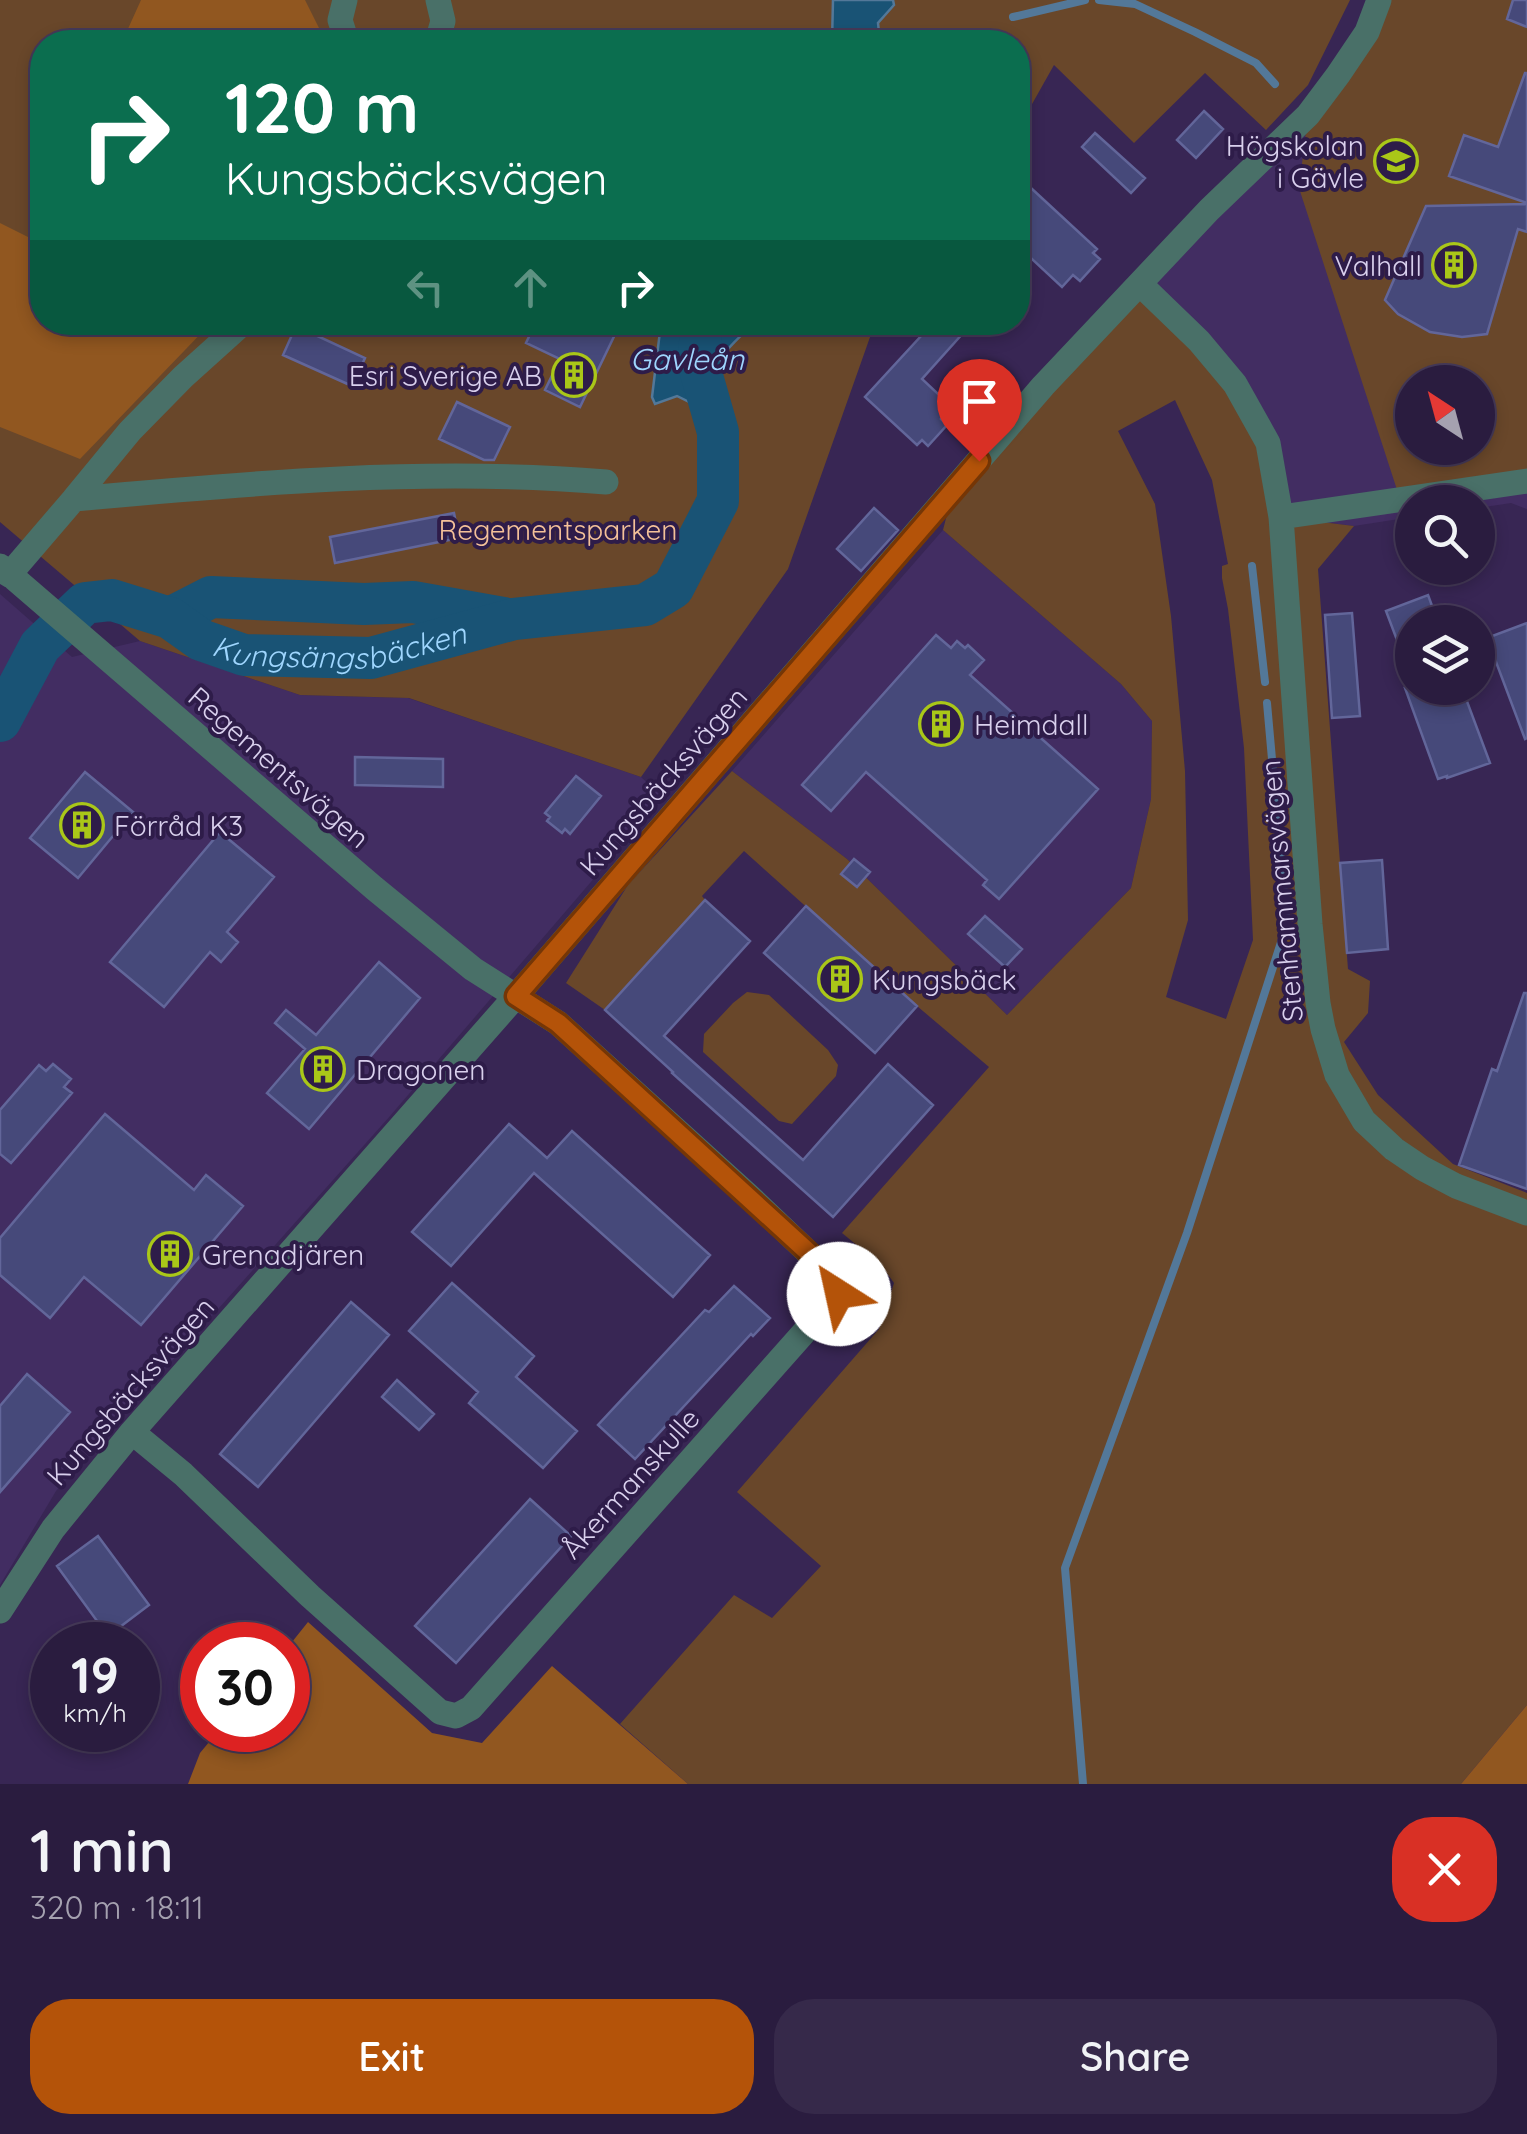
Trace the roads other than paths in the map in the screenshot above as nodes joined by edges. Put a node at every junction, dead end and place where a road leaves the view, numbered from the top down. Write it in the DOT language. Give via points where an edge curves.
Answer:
graph roads {
  1 [pos="345,0"];
  2 [pos="438,0"];
  3 [pos="1380,0"];
  4 [pos="343,30"];
  5 [pos="440,30"];
  6 [pos="1140,284"];
  7 [pos="230,335"];
  8 [pos="1527,481"];
  9 [pos="606,482"];
  10 [pos="74,499"];
  11 [pos="1281,518"];
  12 [pos="5,571"];
  13 [pos="516,996"];
  14 [pos="1527,1213"];
  15 [pos="132,1432"];
  16 [pos="0,1612"];
  1 -- 4 [label="street"];
  2 -- 5 [label="street"];
  3 -- 6 [label="street, Kungsbäcksvägen" via="1367,32 1308,115"];
  6 -- 11 [label="street, Stenhammarsvägen" via="1236,384 1268,443"];
  6 -- 13 [label="street, Kungsbäcksvägen"];
  7 -- 10 [label="street, Regementsvägen" via="130,431"];
  8 -- 11 [label="street"];
  9 -- 10 [label="street" via="532,476 366,479"];
  10 -- 12 [label="street, Regementsvägen"];
  11 -- 14 [label="street, Stenhammarsvägen" via="1312,944 1320,1016 1337,1075 1364,1121 1394,1149 1456,1186"];
  12 -- 13 [label="street, Regementsvägen" via="374,888 472,969"];
  13 -- 15 [label="street, Kungsbäcksvägen"];
  13 -- 15 [label="street, Åkermanskulle" via="558,1023 750,1197 832,1274 839,1294 471,1708 456,1716 426,1700"];
  15 -- 16 [label="street, Kungsbäcksvägen" via="52,1529"];
}
